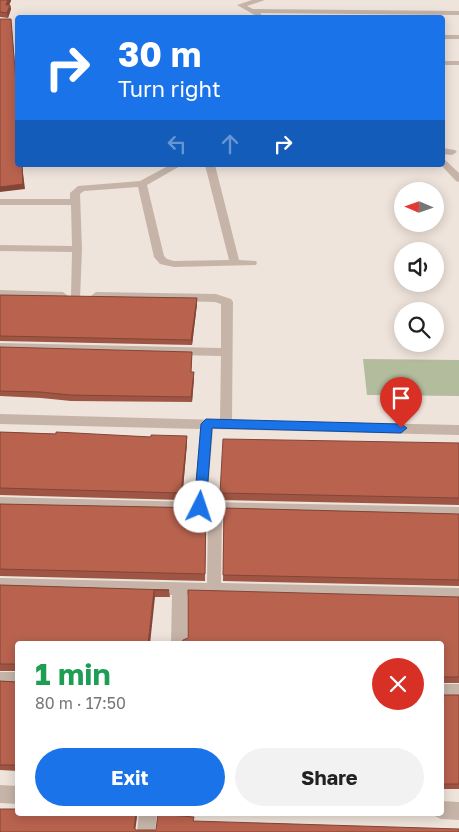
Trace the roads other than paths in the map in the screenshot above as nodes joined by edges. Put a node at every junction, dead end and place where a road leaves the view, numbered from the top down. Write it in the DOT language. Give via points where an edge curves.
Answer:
graph roads {
  1 [pos="261,0"];
  2 [pos="251,11"];
  3 [pos="459,13"];
  4 [pos="258,15"];
  5 [pos="445,37"];
  6 [pos="459,37"];
  7 [pos="445,63"];
  8 [pos="459,63"];
  9 [pos="445,163"];
  10 [pos="173,167"];
  11 [pos="211,167"];
  12 [pos="459,179"];
  13 [pos="142,184"];
  14 [pos="0,202"];
  15 [pos="76,202"];
  16 [pos="0,248"];
  17 [pos="78,249"];
  18 [pos="235,263"];
  19 [pos="252,263"];
  20 [pos="0,294"];
  21 [pos="76,296"];
  22 [pos="0,347"];
  23 [pos="226,352"];
  24 [pos="0,419"];
  25 [pos="206,424"];
  26 [pos="226,424"];
  27 [pos="459,430"];
  28 [pos="0,502"];
  29 [pos="200,507"];
  30 [pos="215,508"];
  31 [pos="459,513"];
  32 [pos="0,584"];
  33 [pos="180,588"];
  34 [pos="214,589"];
  35 [pos="459,595"];
  36 [pos="179,641"];
  37 [pos="0,680"];
  38 [pos="15,680"];
  39 [pos="444,692"];
  40 [pos="459,692"];
  41 [pos="0,794"];
  42 [pos="15,795"];
  43 [pos="444,810"];
  44 [pos="459,811"];
  45 [pos="148,816"];
  46 [pos="146,832"];
  1 -- 2 [label="street" via="241,5"];
  2 -- 3 [label="street"];
  2 -- 4 [label="street"];
  5 -- 6 [label="street"];
  7 -- 8 [label="street"];
  9 -- 12 [label="street"];
  10 -- 13 [label="street"];
  11 -- 18 [label="street"];
  13 -- 15 [label="street" via="81,188 75,193"];
  13 -- 18 [label="street" via="159,257 164,262"];
  14 -- 15 [label="street"];
  15 -- 17 [label="street"];
  16 -- 17 [label="street"];
  17 -- 21 [label="street"];
  18 -- 19 [label="street"];
  20 -- 21 [label="street"];
  21 -- 23 [label="street" via="216,298 227,302"];
  22 -- 23 [label="street"];
  23 -- 26 [label="street"];
  24 -- 25 [label="street"];
  25 -- 26 [label="street"];
  25 -- 29 [label="street"];
  26 -- 27 [label="street"];
  28 -- 29 [label="street"];
  29 -- 30 [label="street"];
  30 -- 31 [label="street"];
  30 -- 34 [label="street"];
  32 -- 33 [label="street"];
  33 -- 34 [label="street"];
  33 -- 36 [label="street"];
  34 -- 35 [label="street"];
  37 -- 38 [label="street"];
  39 -- 40 [label="street"];
  41 -- 42 [label="street"];
  43 -- 44 [label="street"];
  45 -- 46 [label="street"];
}
